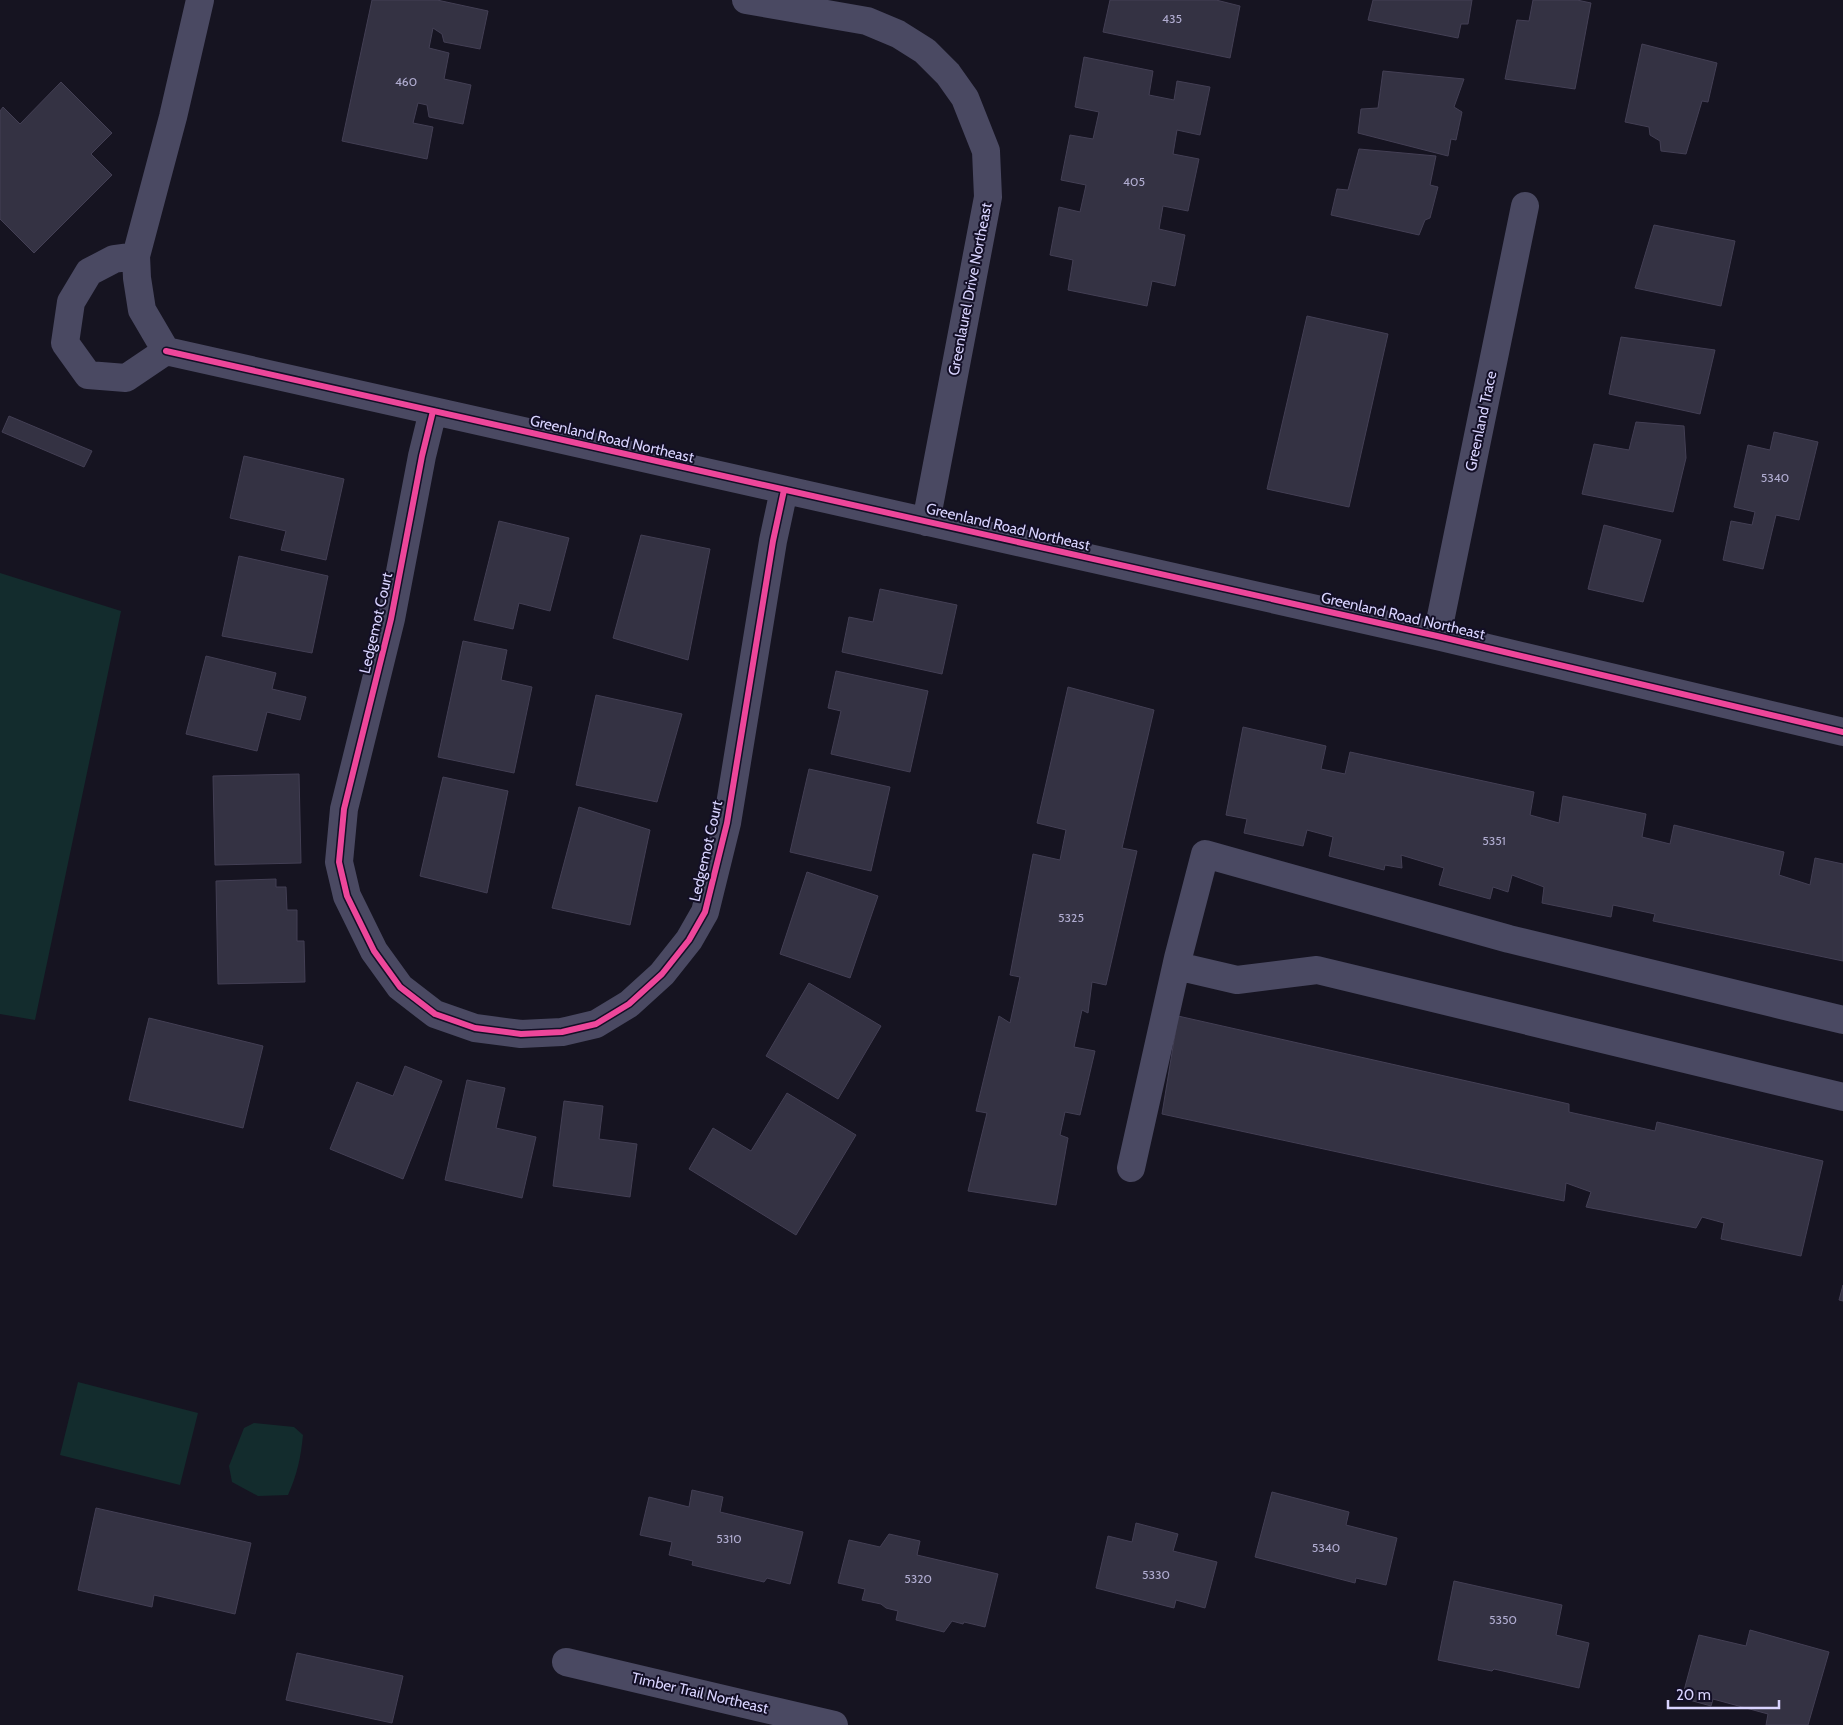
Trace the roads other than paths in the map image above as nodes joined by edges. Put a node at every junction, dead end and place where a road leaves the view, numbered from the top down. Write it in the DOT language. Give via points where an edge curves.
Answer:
graph roads {
  1 [pos="200,0"];
  2 [pos="746,0"];
  3 [pos="1525,206"];
  4 [pos="136,256"];
  5 [pos="166,351"];
  6 [pos="433,411"];
  7 [pos="784,490"];
  8 [pos="926,522"];
  9 [pos="1437,636"];
  10 [pos="1843,732"];
  11 [pos="1177,966"];
  12 [pos="1843,1020"];
  13 [pos="1843,1097"];
  14 [pos="1130,1168"];
  15 [pos="566,1662"];
  16 [pos="834,1725"];
  1 -- 4 [label="street"];
  2 -- 8 [label="street, Greenlaurel Drive Northeast" via="868,21 898,34 925,51 948,74 965,98 986,151 988,197"];
  3 -- 9 [label="street, Greenland Trace"];
  4 -- 5 [label="street" via="142,310"];
  4 -- 5 [label="street" via="114,258 89,272 71,302 65,343 88,375 126,378"];
  5 -- 6 [label="street, Greenland Road Northeast"];
  6 -- 7 [label="street, Greenland Road Northeast"];
  6 -- 7 [label="street, Ledgemot Court" via="391,619 344,809 339,862 347,896 374,951 400,988 435,1014 475,1028 521,1034 562,1032 596,1024 629,1004 662,974 689,940 705,912 727,822"];
  7 -- 8 [label="street, Greenland Road Northeast"];
  8 -- 9 [label="street, Greenland Road Northeast"];
  9 -- 10 [label="street, Greenland Road Northeast"];
  11 -- 12 [label="street" via="1205,854 1509,939"];
  11 -- 13 [label="street" via="1237,980 1317,970"];
  11 -- 14 [label="street"];
  15 -- 16 [label="street, Timber Trail Northeast"];
}
